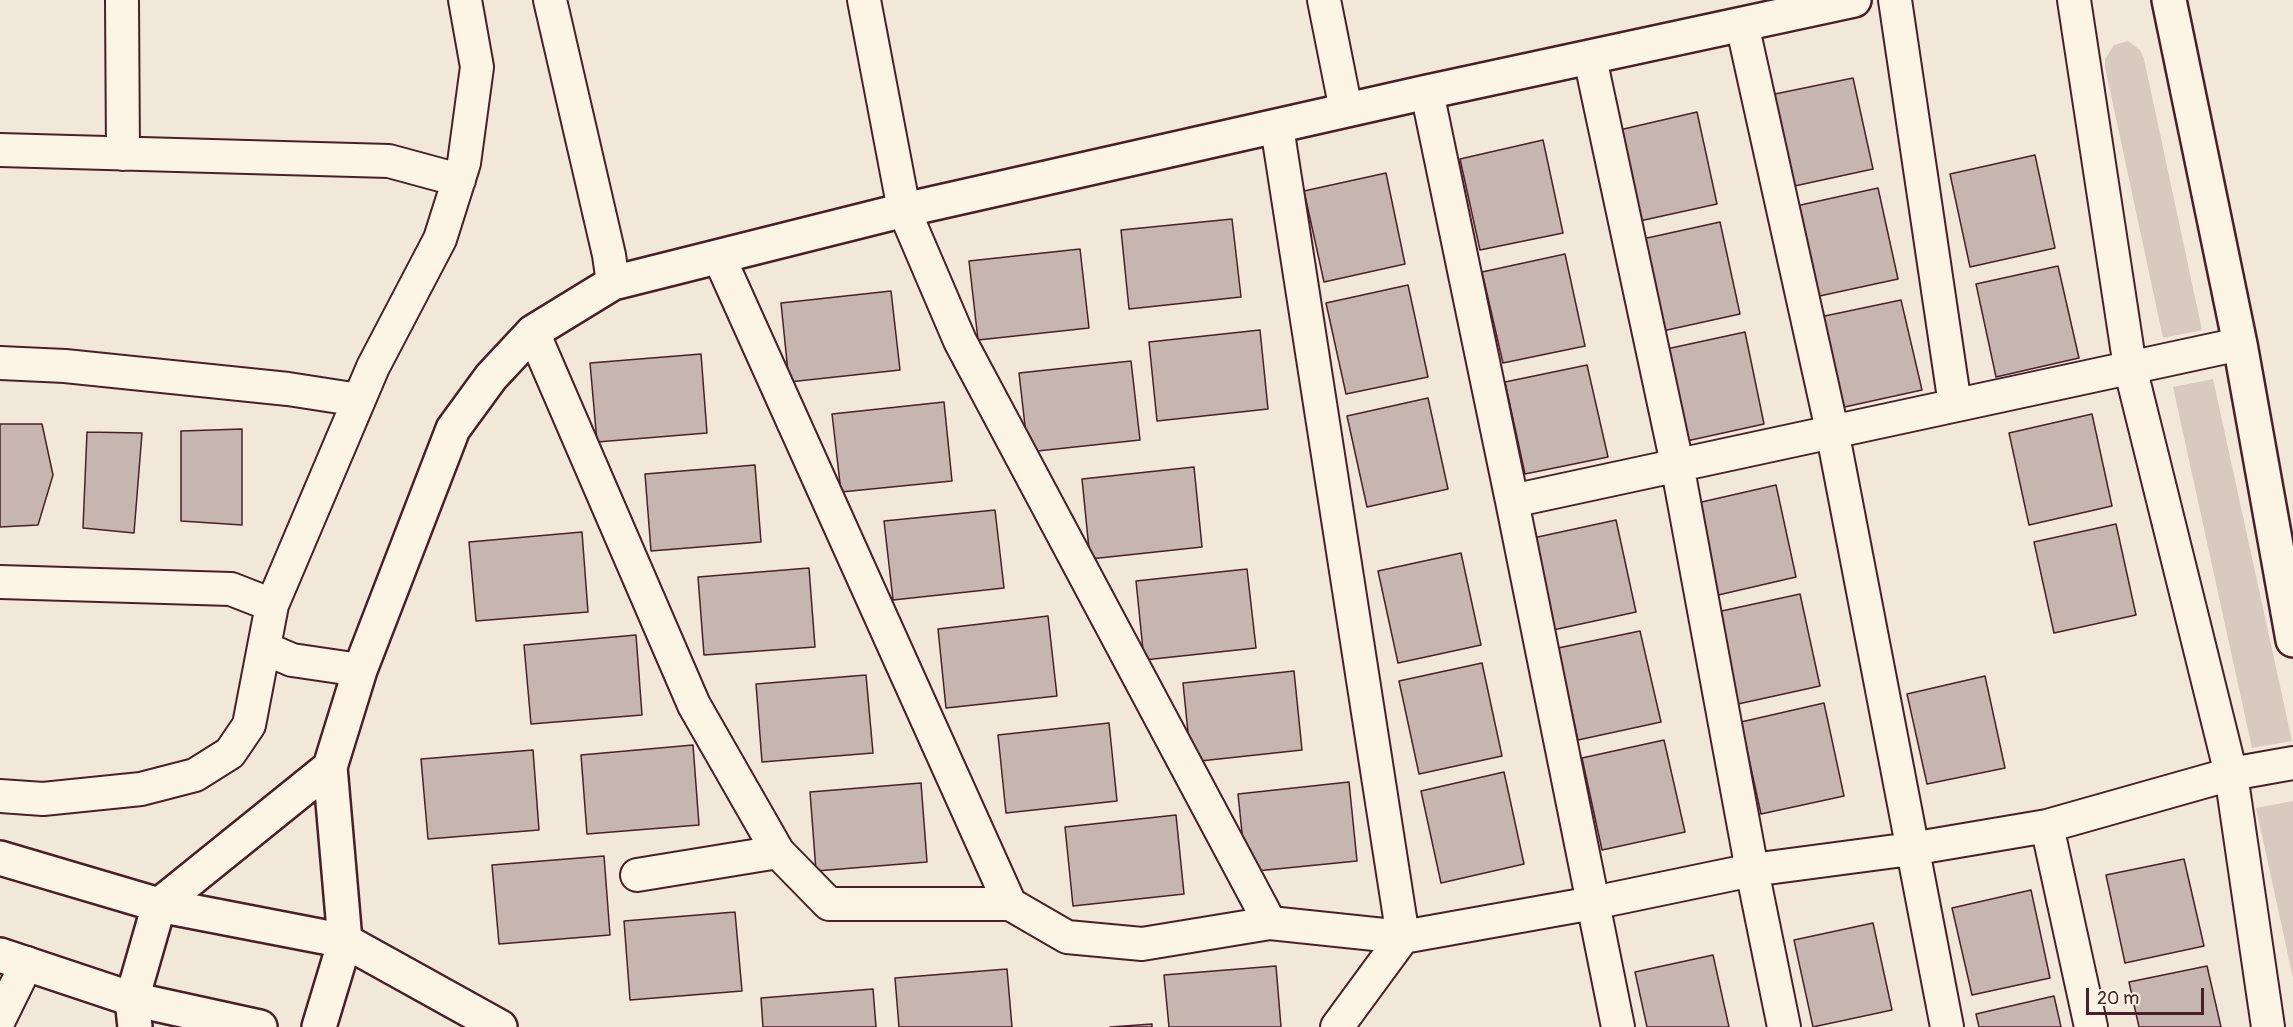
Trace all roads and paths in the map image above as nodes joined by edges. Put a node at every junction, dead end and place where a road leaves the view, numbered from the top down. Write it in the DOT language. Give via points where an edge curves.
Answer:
graph roads {
  1 [pos="122,0"];
  2 [pos="465,0"];
  3 [pos="549,0"];
  4 [pos="864,0"];
  5 [pos="1324,0"];
  6 [pos="1854,0"];
  7 [pos="1895,0"];
  8 [pos="2074,0"];
  9 [pos="2169,0"];
  10 [pos="1742,24"];
  11 [pos="1590,58"];
  12 [pos="1427,92"];
  13 [pos="1346,110"];
  14 [pos="1277,127"];
  15 [pos="0,150"];
  16 [pos="123,154"];
  17 [pos="459,180"];
  18 [pos="904,210"];
  19 [pos="719,257"];
  20 [pos="612,283"];
  21 [pos="533,332"];
  22 [pos="2240,344"];
  23 [pos="0,363"];
  24 [pos="2130,367"];
  25 [pos="359,400"];
  26 [pos="1955,405"];
  27 [pos="1832,430"];
  28 [pos="1677,464"];
  29 [pos="1512,501"];
  30 [pos="0,582"];
  31 [pos="272,604"];
  32 [pos="2293,640"];
  33 [pos="264,648"];
  34 [pos="360,670"];
  35 [pos="2293,763"];
  36 [pos="330,767"];
  37 [pos="2231,774"];
  38 [pos="0,796"];
  39 [pos="2046,826"];
  40 [pos="1911,849"];
  41 [pos="778,852"];
  42 [pos="0,858"];
  43 [pos="1752,870"];
  44 [pos="637,875"];
  45 [pos="1593,903"];
  46 [pos="1010,904"];
  47 [pos="159,905"];
  48 [pos="1270,923"];
  49 [pos="1403,937"];
  50 [pos="345,941"];
  51 [pos="14,959"];
  52 [pos="133,1013"];
  53 [pos="0,1018"];
  54 [pos="260,1027"];
  55 [pos="319,1027"];
  56 [pos="500,1027"];
  57 [pos="1337,1027"];
  58 [pos="1618,1027"];
  59 [pos="1784,1027"];
  60 [pos="1947,1027"];
  61 [pos="2091,1027"];
  62 [pos="2268,1027"];
  1 -- 16 [label="street"];
  2 -- 17 [label="street" via="477,66"];
  3 -- 20 [label="street" via="609,255"];
  4 -- 18 [label="street"];
  5 -- 13 [label="street"];
  6 -- 10 [label="street"];
  7 -- 26 [label="street"];
  8 -- 24 [label="street"];
  9 -- 22 [label="street"];
  10 -- 11 [label="street"];
  10 -- 27 [label="street"];
  11 -- 12 [label="street"];
  11 -- 28 [label="street"];
  12 -- 13 [label="street"];
  12 -- 29 [label="street"];
  13 -- 14 [label="street"];
  14 -- 18 [label="street"];
  14 -- 49 [label="street"];
  15 -- 16 [label="street"];
  16 -- 17 [label="street" via="389,161"];
  17 -- 25 [label="street" via="440,239"];
  18 -- 19 [label="street"];
  18 -- 48 [label="street" via="960,341"];
  19 -- 20 [label="street"];
  19 -- 46 [label="street"];
  20 -- 21 [label="street"];
  21 -- 34 [label="street" via="491,377 453,429"];
  21 -- 41 [label="street" via="694,705"];
  22 -- 24 [label="street"];
  22 -- 32 [label="street"];
  23 -- 25 [label="street" via="100,369"];
  24 -- 26 [label="street"];
  24 -- 37 [label="street"];
  25 -- 31 [label="street"];
  26 -- 27 [label="street"];
  27 -- 28 [label="street"];
  27 -- 40 [label="street"];
  28 -- 29 [label="street"];
  28 -- 43 [label="street"];
  29 -- 45 [label="street"];
  30 -- 31 [label="street" via="231,589"];
  31 -- 33 [label="street"];
  33 -- 34 [label="street" via="292,660"];
  33 -- 38 [label="street" via="249,725 230,753 195,775 141,789 43,800"];
  34 -- 36 [label="street"];
  35 -- 37 [label="street"];
  36 -- 47 [label="street"];
  36 -- 50 [label="street"];
  37 -- 39 [label="street"];
  37 -- 62 [label="street"];
  39 -- 40 [label="street"];
  39 -- 61 [label="street"];
  40 -- 43 [label="street"];
  40 -- 60 [label="street"];
  41 -- 44 [label="street"];
  41 -- 46 [label="street" via="829,904"];
  42 -- 47 [label="street"];
  43 -- 45 [label="street"];
  43 -- 59 [label="street"];
  45 -- 49 [label="street"];
  45 -- 58 [label="street"];
  46 -- 48 [label="street" via="1067,937 1142,944"];
  47 -- 50 [label="street"];
  47 -- 52 [label="street"];
  48 -- 49 [label="street"];
  49 -- 57 [label="street"];
  50 -- 55 [label="street"];
  50 -- 56 [label="street"];
  51 -- 52 [label="street"];
  51 -- 53 [label="street"];
  52 -- 54 [label="street"];
}
